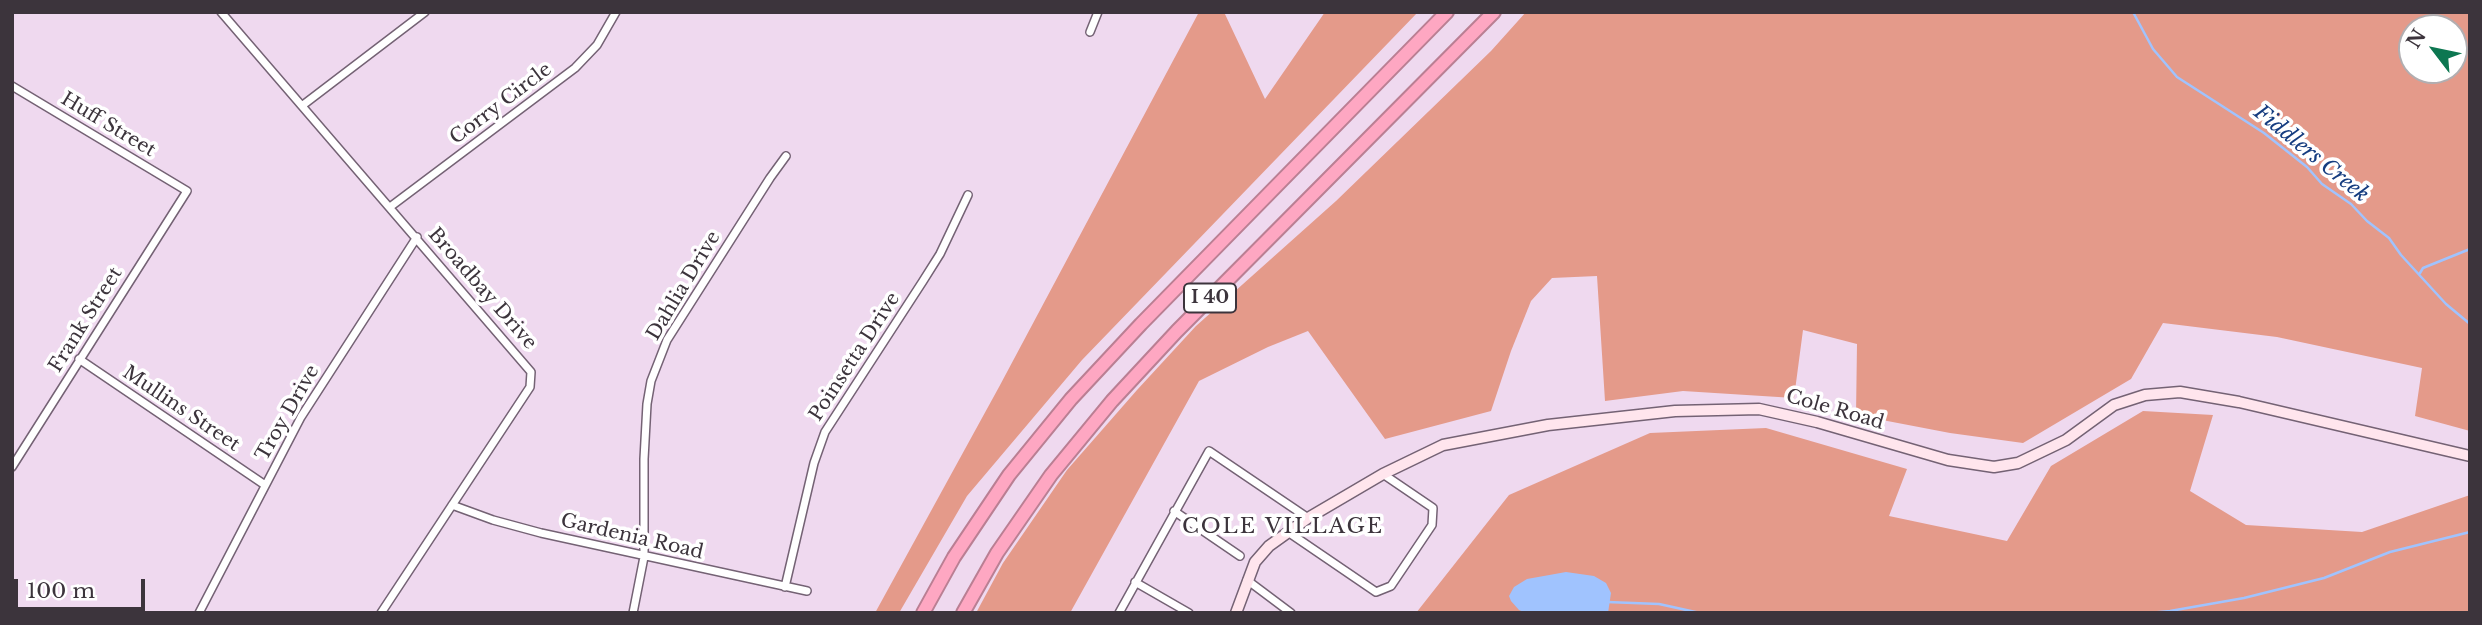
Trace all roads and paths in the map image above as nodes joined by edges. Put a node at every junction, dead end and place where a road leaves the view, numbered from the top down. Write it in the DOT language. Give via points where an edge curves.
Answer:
graph roads {
  1 [pos="221,12"];
  2 [pos="425,12"];
  3 [pos="616,12"];
  4 [pos="1098,12"];
  5 [pos="1447,12"];
  6 [pos="1494,12"];
  7 [pos="1090,32"];
  8 [pos="12,86"];
  9 [pos="303,105"];
  10 [pos="786,156"];
  11 [pos="187,191"];
  12 [pos="968,195"];
  13 [pos="390,207"];
  14 [pos="417,237"];
  15 [pos="79,359"];
  16 [pos="2470,456"];
  17 [pos="12,467"];
  18 [pos="1386,477"];
  19 [pos="264,485"];
  20 [pos="452,505"];
  21 [pos="1174,511"];
  22 [pos="1308,518"];
  23 [pos="1288,532"];
  24 [pos="1240,556"];
  25 [pos="644,557"];
  26 [pos="1247,580"];
  27 [pos="1135,582"];
  28 [pos="785,587"];
  29 [pos="807,592"];
  30 [pos="199,613"];
  31 [pos="381,613"];
  32 [pos="633,613"];
  33 [pos="923,613"];
  34 [pos="963,613"];
  35 [pos="1119,613"];
  36 [pos="1189,613"];
  37 [pos="1236,613"];
  38 [pos="1292,613"];
  1 -- 9 [label="street, Broadbay Drive"];
  2 -- 9 [label="street"];
  3 -- 13 [label="street, Corry Circle" via="597,45 575,68"];
  4 -- 7 [label="street"];
  5 -- 33 [label="highway, I 40" via="1071,398 1009,475"];
  6 -- 34 [label="highway, I 40" via="1112,401 1051,475 997,553"];
  8 -- 11 [label="street, Huff Street"];
  9 -- 13 [label="street, Broadbay Drive"];
  10 -- 25 [label="street, Dahlia Drive" via="667,340 651,381"];
  11 -- 15 [label="street, Frank Street"];
  12 -- 28 [label="street, Poinsetta Drive" via="934,263 825,432"];
  13 -- 14 [label="street, Broadbay Drive"];
  14 -- 19 [label="street, Troy Drive" via="301,417"];
  14 -- 20 [label="street, Broadbay Drive" via="531,372 530,387"];
  15 -- 17 [label="street, Frank Street"];
  15 -- 19 [label="street, Mullins Street"];
  16 -- 18 [label="street, Cole Road" via="2180,392 2114,405 2055,446 2018,463 1994,467 1948,460 1779,412 1735,408 1612,417 1462,439 1425,452"];
  18 -- 22 [label="street, Cole Road"];
  18 -- 23 [label="street" via="1433,508 1432,525 1391,586 1376,592"];
  19 -- 30 [label="street, Troy Drive"];
  20 -- 25 [label="street, Gardenia Road" via="505,523"];
  20 -- 31 [label="street, Broadbay Drive"];
  21 -- 22 [label="street" via="1209,451"];
  21 -- 24 [label="street"];
  21 -- 27 [label="street"];
  22 -- 23 [label="street, Cole Road"];
  23 -- 26 [label="street, Cole Road" via="1255,562"];
  25 -- 28 [label="street, Gardenia Road"];
  25 -- 32 [label="street, Dahlia Drive"];
  26 -- 37 [label="street, Cole Road"];
  26 -- 38 [label="street"];
  27 -- 35 [label="street"];
  27 -- 36 [label="street"];
  28 -- 29 [label="street, Gardenia Road"];
}
